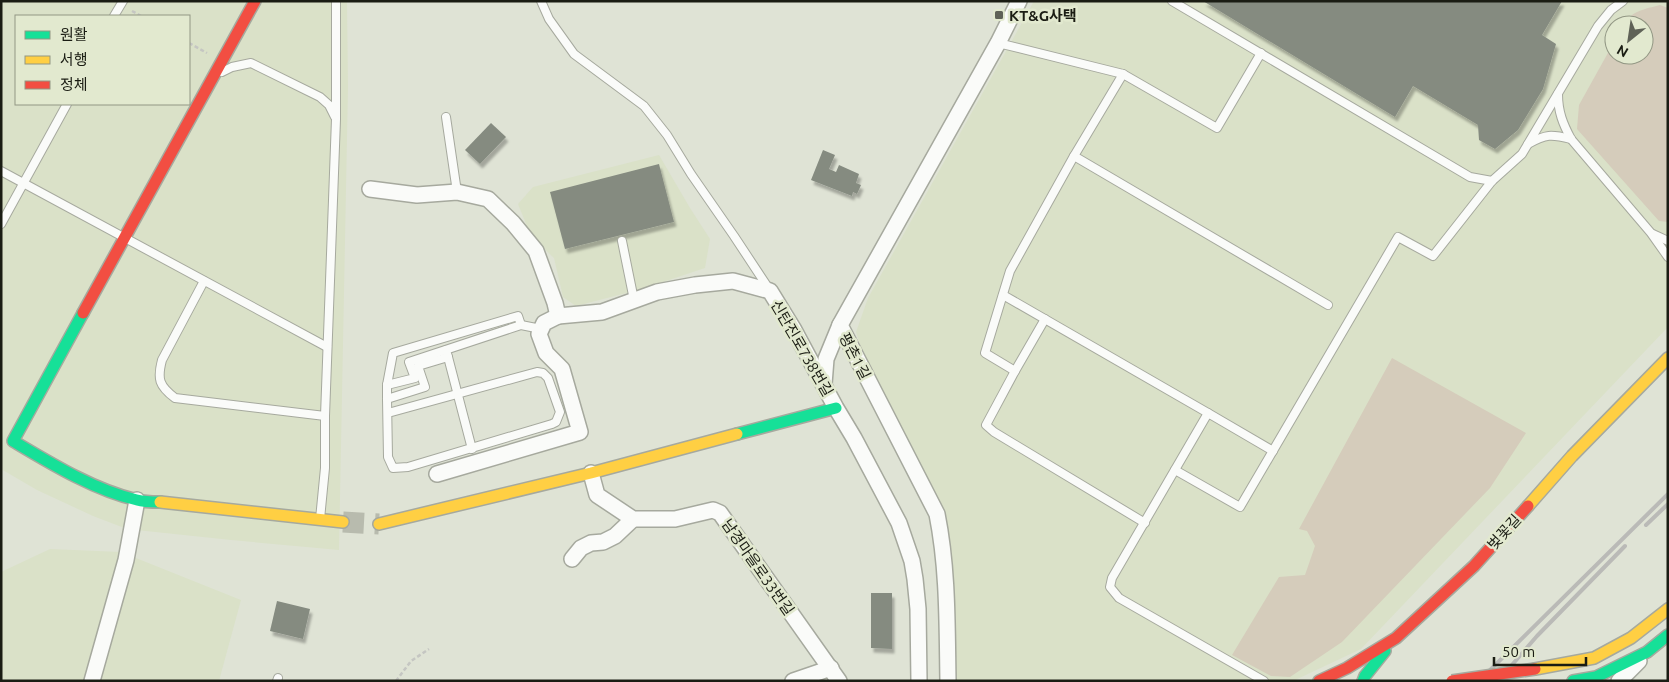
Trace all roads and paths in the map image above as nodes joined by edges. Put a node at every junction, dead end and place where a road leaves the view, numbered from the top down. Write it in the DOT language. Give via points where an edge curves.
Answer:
graph roads {
  1 [pos="122,1"];
  2 [pos="255,1"];
  3 [pos="336,1"];
  4 [pos="540,1"];
  5 [pos="1019,1"];
  6 [pos="1172,1"];
  7 [pos="1623,1"];
  8 [pos="132,11"];
  9 [pos="115,15"];
  10 [pos="139,15"];
  11 [pos="998,43"];
  12 [pos="190,44"];
  13 [pos="1262,53"];
  14 [pos="210,54"];
  15 [pos="1123,74"];
  16 [pos="214,76"];
  17 [pos="1558,93"];
  18 [pos="66,105"];
  19 [pos="446,117"];
  20 [pos="336,119"];
  21 [pos="1571,139"];
  22 [pos="1528,144"];
  23 [pos="1074,156"];
  24 [pos="1,171"];
  25 [pos="1492,181"];
  26 [pos="23,184"];
  27 [pos="370,189"];
  28 [pos="457,192"];
  29 [pos="1,224"];
  30 [pos="1651,233"];
  31 [pos="124,239"];
  32 [pos="622,241"];
  33 [pos="1668,241"];
  34 [pos="1668,257"];
  35 [pos="204,281"];
  36 [pos="770,291"];
  37 [pos="1003,295"];
  38 [pos="634,300"];
  39 [pos="1328,305"];
  40 [pos="558,316"];
  41 [pos="1045,319"];
  42 [pos="521,325"];
  43 [pos="840,325"];
  44 [pos="541,329"];
  45 [pos="328,347"];
  46 [pos="447,353"];
  47 [pos="1668,358"];
  48 [pos="1015,370"];
  49 [pos="824,384"];
  50 [pos="387,385"];
  51 [pos="457,394"];
  52 [pos="387,399"];
  53 [pos="836,408"];
  54 [pos="388,413"];
  55 [pos="1208,413"];
  56 [pos="324,416"];
  57 [pos="472,449"];
  58 [pos="1273,451"];
  59 [pos="1175,470"];
  60 [pos="591,473"];
  61 [pos="437,474"];
  62 [pos="137,500"];
  63 [pos="320,519"];
  64 [pos="633,519"];
  65 [pos="343,522"];
  66 [pos="1145,523"];
  67 [pos="379,524"];
  68 [pos="572,559"];
  69 [pos="1668,609"];
  70 [pos="1668,635"];
  71 [pos="1396,638"];
  72 [pos="429,649"];
  73 [pos="1647,652"];
  74 [pos="835,675"];
  75 [pos="1326,680"];
  76 [pos="92,681"];
  77 [pos="396,681"];
  78 [pos="794,681"];
  79 [pos="919,681"];
  80 [pos="948,681"];
  81 [pos="1264,681"];
  82 [pos="1363,681"];
  83 [pos="1452,681"];
  84 [pos="1573,681"];
  85 [pos="1619,681"];
  1 -- 9 [label="lane"];
  2 -- 16 [label="street"];
  3 -- 20 [label="lane"];
  4 -- 36 [label="lane" via="574,54 644,106 667,134"];
  5 -- 11 [label="street, 평촌1길"];
  6 -- 13 [label="lane"];
  7 -- 17 [label="lane" via="1598,26"];
  8 -- 10 [label="path"];
  11 -- 15 [label="lane"];
  11 -- 43 [label="street, 평촌1길"];
  12 -- 14 [label="path"];
  13 -- 15 [label="lane" via="1216,128"];
  13 -- 25 [label="lane" via="1470,177"];
  15 -- 23 [label="lane"];
  16 -- 20 [label="lane" via="250,63 320,97 329,105"];
  16 -- 31 [label="street"];
  17 -- 21 [label="lane" via="1561,121"];
  17 -- 22 [label="lane"];
  18 -- 26 [label="lane"];
  19 -- 28 [label="lane"];
  20 -- 45 [label="lane"];
  21 -- 22 [label="lane" via="1555,135 1541,137"];
  21 -- 30 [label="lane"];
  22 -- 25 [label="lane" via="1522,154"];
  23 -- 37 [label="lane" via="1010,270"];
  23 -- 39 [label="lane"];
  24 -- 26 [label="lane"];
  25 -- 58 [label="lane" via="1432,256 1398,237"];
  26 -- 29 [label="lane"];
  26 -- 31 [label="lane"];
  27 -- 28 [label="street" via="418,195"];
  28 -- 40 [label="street" via="488,199 536,251"];
  30 -- 33 [label="lane"];
  30 -- 34 [label="lane"];
  31 -- 35 [label="lane"];
  31 -- 62 [label="street" via="10,439 97,486"];
  32 -- 38 [label="lane"];
  35 -- 45 [label="lane"];
  35 -- 56 [label="lane" via="162,360 158,374 164,390 175,398"];
  36 -- 38 [label="street, 신탄진로738번길" via="733,281 657,292"];
  36 -- 49 [label="street, 신탄진로738번길"];
  37 -- 41 [label="lane"];
  37 -- 48 [label="lane" via="985,353"];
  38 -- 40 [label="street, 신탄진로738번길" via="602,312"];
  40 -- 44 [label="street" via="544,323"];
  41 -- 48 [label="lane"];
  41 -- 55 [label="lane"];
  42 -- 44 [label="lane"];
  42 -- 46 [label="lane"];
  42 -- 50 [label="lane" via="518,316 393,353"];
  43 -- 49 [label="street" via="826,359"];
  43 -- 80 [label="street, 평촌1길" via="937,514 945,578"];
  44 -- 61 [label="street" via="539,334 546,353 562,369 580,432"];
  45 -- 56 [label="lane"];
  46 -- 50 [label="lane" via="409,362 415,378"];
  46 -- 51 [label="lane"];
  46 -- 52 [label="lane" via="418,366 425,387"];
  47 -- 71 [label="street, 벚꽃길" via="1572,456 1474,566"];
  48 -- 66 [label="lane" via="986,425"];
  49 -- 53 [label="street, 신탄진로738번길"];
  50 -- 52 [label="lane"];
  51 -- 54 [label="lane"];
  51 -- 57 [label="lane"];
  51 -- 57 [label="lane" via="543,373 548,378 560,412 552,424"];
  52 -- 54 [label="lane"];
  53 -- 60 [label="street"];
  53 -- 79 [label="street, 신탄진로738번길" via="899,523 912,561 918,609"];
  54 -- 57 [label="lane" via="388,457 393,468 408,467"];
  55 -- 58 [label="lane"];
  55 -- 59 [label="lane"];
  56 -- 63 [label="lane" via="325,468"];
  58 -- 59 [label="lane" via="1240,507"];
  59 -- 66 [label="lane"];
  60 -- 64 [label="street" via="597,495"];
  60 -- 67 [label="street"];
  62 -- 63 [label="street"];
  62 -- 76 [label="street" via="126,560"];
  63 -- 65 [label="street"];
  64 -- 68 [label="street" via="616,536 581,548"];
  64 -- 74 [label="street, 남경마을로33번길" via="675,520 713,510 720,513"];
  66 -- 81 [label="lane" via="1112,578 1110,588 1119,598"];
  69 -- 83 [label="street, bridge" via="1631,638 1594,658"];
  70 -- 73 [label="street"];
  71 -- 75 [label="street, 벚꽃길"];
  71 -- 82 [label="street"];
  72 -- 77 [label="path" via="411,661"];
  73 -- 84 [label="street" via="1596,677"];
  73 -- 85 [label="street"];
  74 -- 78 [label="street"];
}
